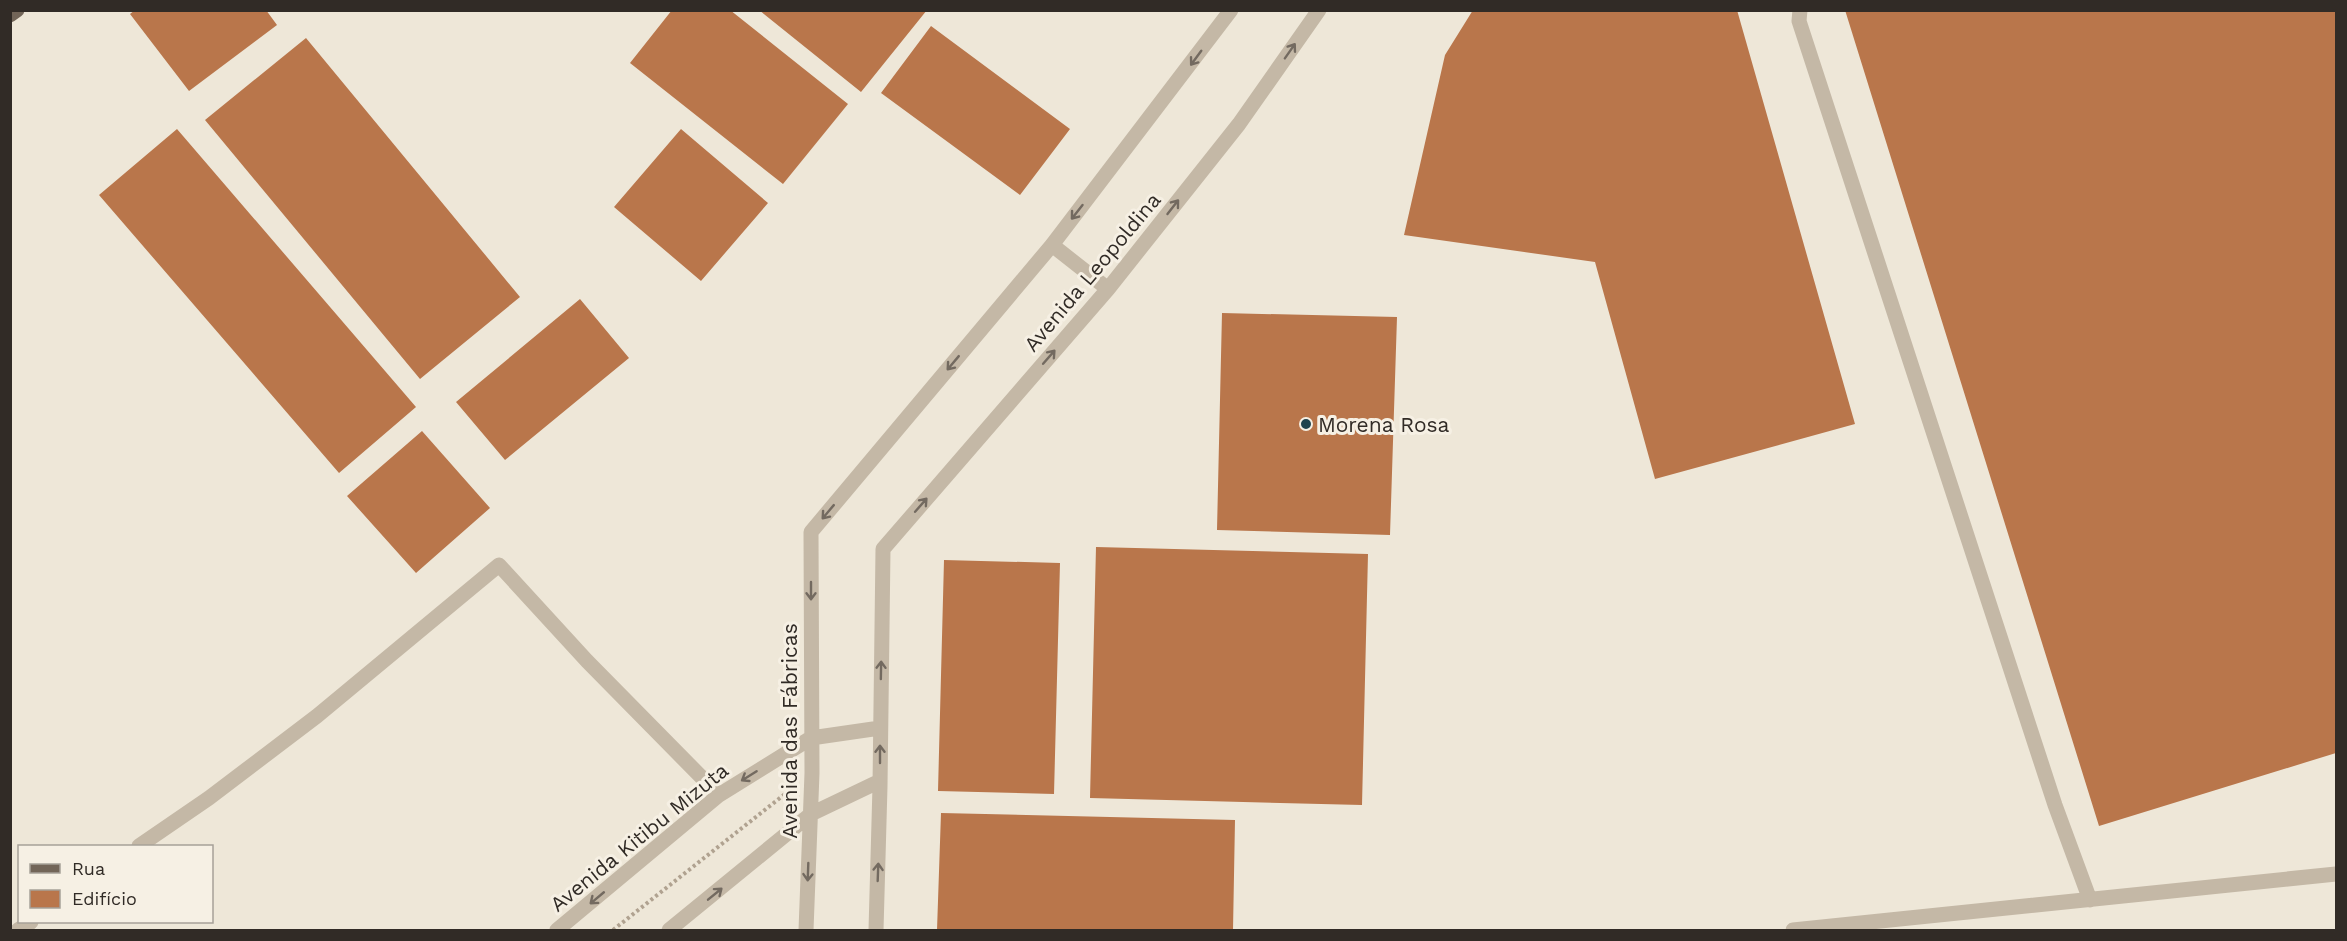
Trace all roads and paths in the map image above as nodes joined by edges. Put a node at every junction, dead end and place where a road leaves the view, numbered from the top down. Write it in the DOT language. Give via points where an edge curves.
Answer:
graph roads {
  1 [pos="17,10"];
  2 [pos="1231,10"];
  3 [pos="1319,10"];
  4 [pos="1800,10"];
  5 [pos="10,15"];
  6 [pos="1052,245"];
  7 [pos="1108,289"];
  8 [pos="880,728"];
  9 [pos="811,738"];
  10 [pos="812,773"];
  11 [pos="880,781"];
  12 [pos="719,795"];
  13 [pos="811,814"];
  14 [pos="140,845"];
  15 [pos="2337,874"];
  16 [pos="2091,900"];
  17 [pos="557,930"];
  18 [pos="613,930"];
  19 [pos="669,930"];
  20 [pos="806,930"];
  21 [pos="876,930"];
  22 [pos="1793,930"];
  1 -- 5 [label="main road"];
  2 -- 6 [label="street, one-way"];
  7 -- 3 [label="street, Avenida Leopoldina, one-way" via="1239,124"];
  4 -- 16 [label="street" via="1799,21 2055,805"];
  6 -- 7 [label="street"];
  6 -- 9 [label="street, Avenida das Fábricas, one-way" via="811,532"];
  8 -- 7 [label="street, Avenida Leopoldina, one-way" via="883,549"];
  8 -- 9 [label="street, Avenida Kitibu Mizuta"];
  11 -- 8 [label="street, one-way"];
  9 -- 10 [label="street, Avenida das Fábricas"];
  9 -- 12 [label="street, Avenida Kitibu Mizuta, one-way"];
  10 -- 13 [label="street, Avenida das Fábricas"];
  10 -- 18 [label="path"];
  11 -- 13 [label="street"];
  21 -- 11 [label="street, one-way"];
  12 -- 14 [label="street" via="499,565 317,716"];
  12 -- 17 [label="street, Avenida Kitibu Mizuta, one-way"];
  19 -- 13 [label="street, one-way"];
  13 -- 20 [label="street, Avenida das Fábricas, one-way"];
  15 -- 16 [label="street"];
  16 -- 22 [label="street"];
}
